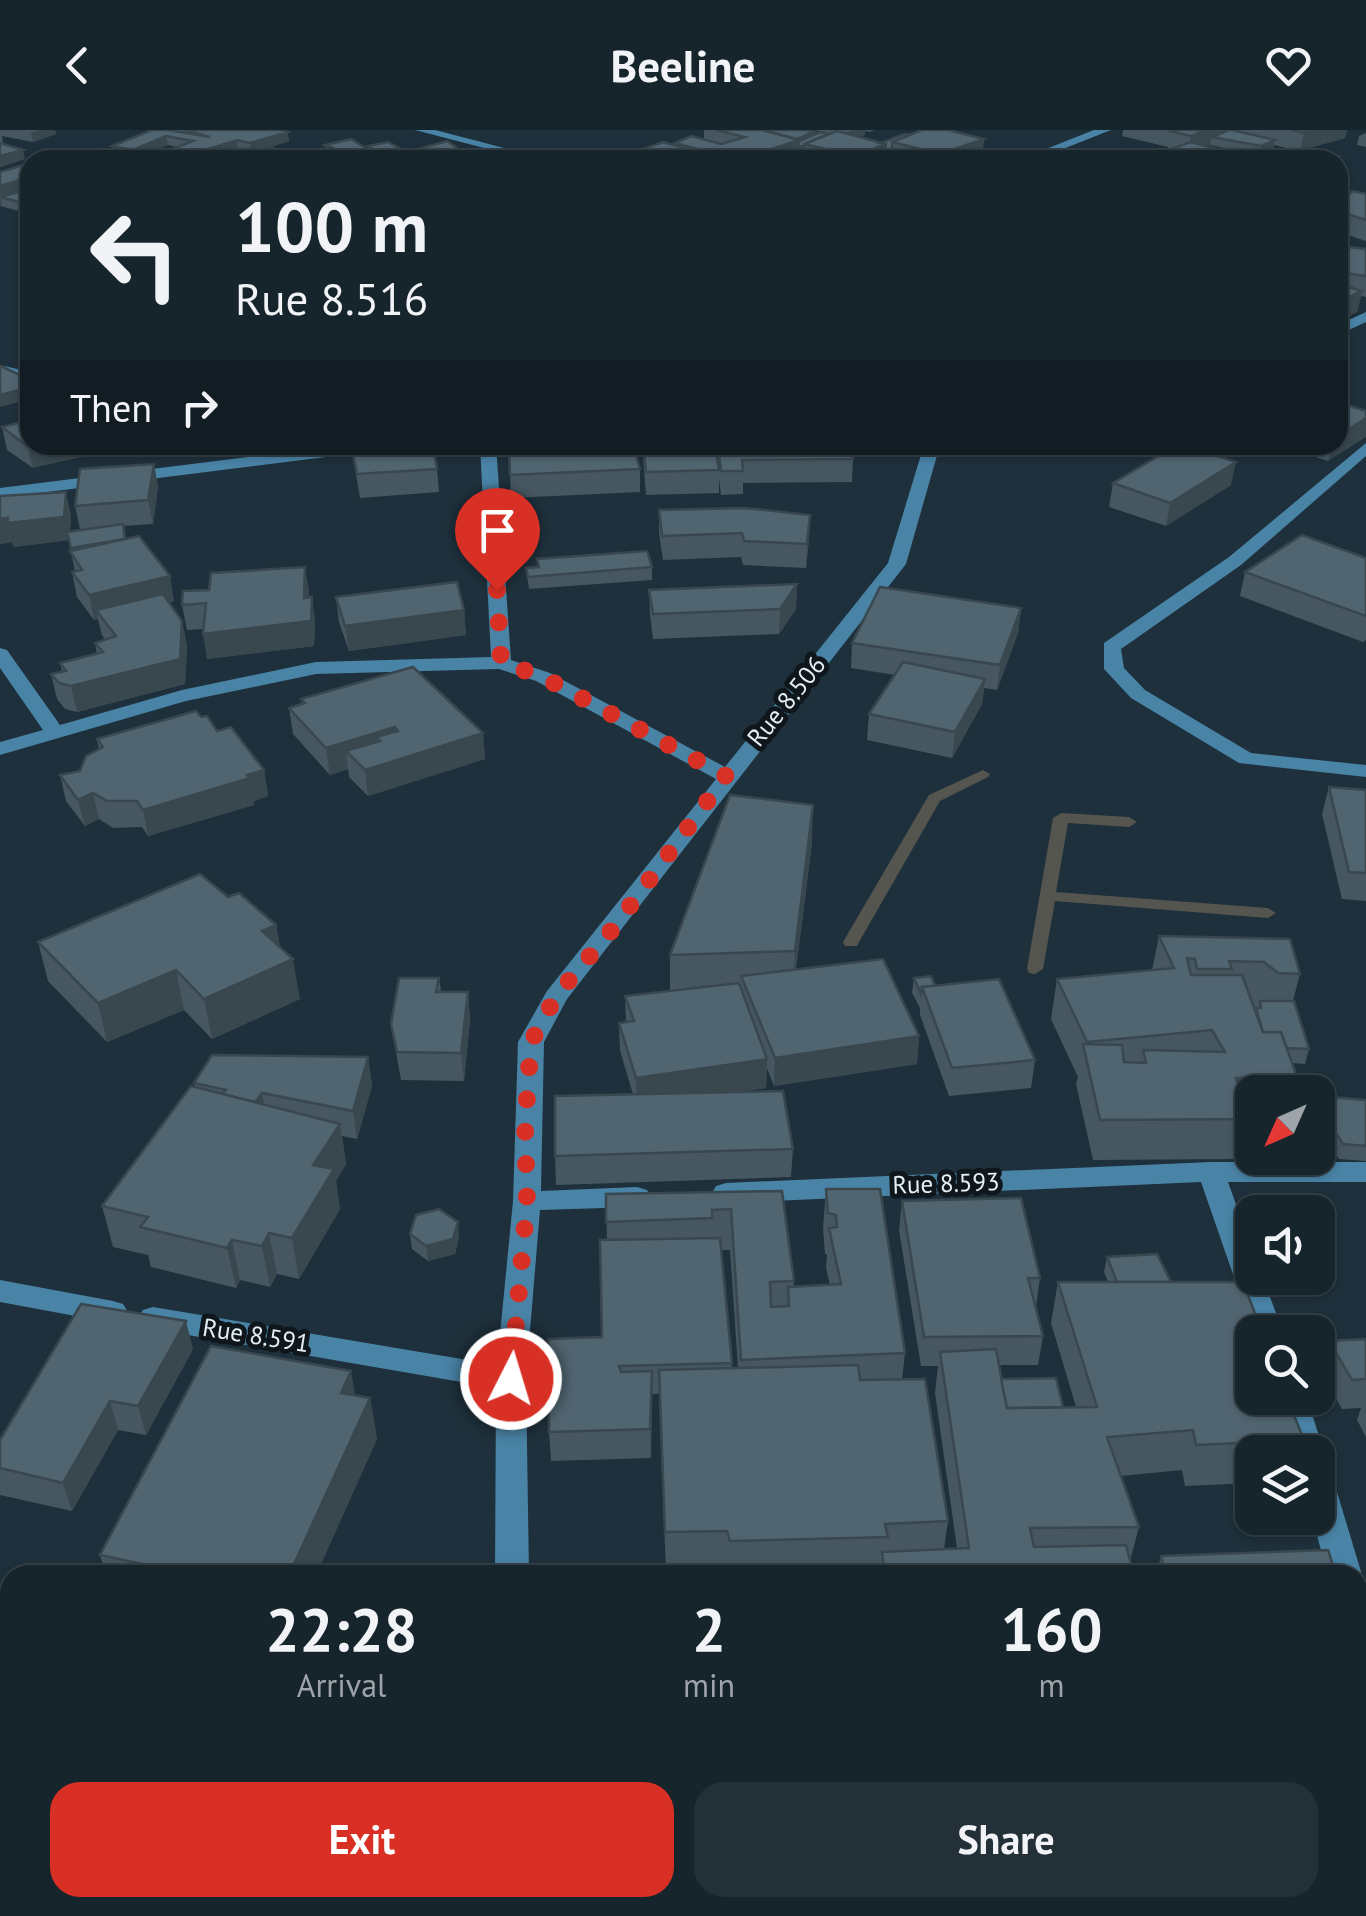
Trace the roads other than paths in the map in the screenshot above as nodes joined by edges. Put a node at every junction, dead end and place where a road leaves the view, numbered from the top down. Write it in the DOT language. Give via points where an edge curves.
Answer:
graph roads {
  1 [pos="420,130"];
  2 [pos="1106,130"];
  3 [pos="473,142"];
  4 [pos="475,150"];
  5 [pos="505,150"];
  6 [pos="1051,150"];
  7 [pos="1366,448"];
  8 [pos="271,455"];
  9 [pos="489,455"];
  10 [pos="929,455"];
  11 [pos="0,493"];
  12 [pos="0,654"];
  13 [pos="501,662"];
  14 [pos="55,733"];
  15 [pos="0,748"];
  16 [pos="1366,771"];
  17 [pos="726,776"];
  18 [pos="1210,1172"];
  19 [pos="1366,1172"];
  20 [pos="702,1194"];
  21 [pos="664,1196"];
  22 [pos="527,1202"];
  23 [pos="0,1291"];
  24 [pos="1262,1315"];
  25 [pos="511,1379"];
  26 [pos="1334,1535"];
  27 [pos="512,1565"];
  28 [pos="1343,1565"];
  1 -- 3 [label="street"];
  2 -- 6 [label="street"];
  3 -- 4 [label="street"];
  3 -- 5 [label="street"];
  7 -- 16 [label="street" via="1235,562 1111,647 1114,669 1138,694 1246,760"];
  8 -- 11 [label="street"];
  9 -- 13 [label="street"];
  10 -- 17 [label="street, Rue 8.506" via="897,564"];
  12 -- 14 [label="street"];
  13 -- 14 [label="street" via="316,668 182,696"];
  13 -- 17 [label="street" via="543,677"];
  14 -- 15 [label="street"];
  17 -- 22 [label="street, Rue 8.506" via="556,996 531,1042"];
  18 -- 19 [label="street, Rue 8.593"];
  18 -- 20 [label="street, Rue 8.593"];
  18 -- 24 [label="street"];
  21 -- 22 [label="street"];
  22 -- 25 [label="street, Rue 8.506"];
  23 -- 25 [label="street, Rue 8.591"];
  25 -- 27 [label="street, Rue 8.506"];
  26 -- 28 [label="street"];
}
